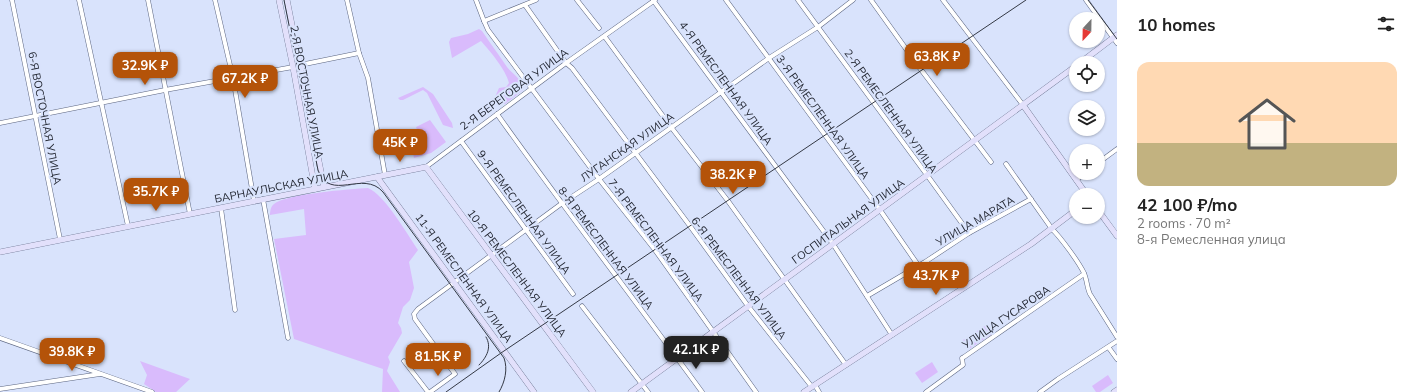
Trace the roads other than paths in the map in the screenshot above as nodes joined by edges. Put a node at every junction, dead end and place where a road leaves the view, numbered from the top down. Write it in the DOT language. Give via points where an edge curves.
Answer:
graph roads {
  1 [pos="12,0"];
  2 [pos="79,0"];
  3 [pos="148,0"];
  4 [pos="215,0"];
  5 [pos="279,0"];
  6 [pos="286,0"];
  7 [pos="347,0"];
  8 [pos="476,0"];
  9 [pos="536,0"];
  10 [pos="577,0"];
  11 [pos="654,0"];
  12 [pos="726,0"];
  13 [pos="798,0"];
  14 [pos="853,0"];
  15 [pos="871,0"];
  16 [pos="943,0"];
  17 [pos="1086,0"];
  18 [pos="525,5"];
  19 [pos="484,21"];
  20 [pos="818,27"];
  21 [pos="599,28"];
  22 [pos="605,37"];
  23 [pos="1116,38"];
  24 [pos="359,53"];
  25 [pos="1090,56"];
  26 [pos="769,58"];
  27 [pos="566,63"];
  28 [pos="300,65"];
  29 [pos="293,67"];
  30 [pos="1069,71"];
  31 [pos="233,78"];
  32 [pos="531,89"];
  33 [pos="165,90"];
  34 [pos="720,92"];
  35 [pos="102,103"];
  36 [pos="1023,105"];
  37 [pos="497,114"];
  38 [pos="36,117"];
  39 [pos="0,123"];
  40 [pos="671,127"];
  41 [pos="975,140"];
  42 [pos="461,141"];
  43 [pos="1117,149"];
  44 [pos="636,152"];
  45 [pos="1105,158"];
  46 [pos="991,162"];
  47 [pos="1006,164"];
  48 [pos="426,167"];
  49 [pos="1069,170"];
  50 [pos="385,175"];
  51 [pos="927,175"];
  52 [pos="377,176"];
  53 [pos="599,179"];
  54 [pos="1076,180"];
  55 [pos="324,187"];
  56 [pos="1082,188"];
  57 [pos="315,189"];
  58 [pos="263,199"];
  59 [pos="1031,199"];
  60 [pos="254,201"];
  61 [pos="561,204"];
  62 [pos="221,208"];
  63 [pos="880,210"];
  64 [pos="190,214"];
  65 [pos="1069,216"];
  66 [pos="1105,220"];
  67 [pos="128,226"];
  68 [pos="1052,229"];
  69 [pos="526,230"];
  70 [pos="969,233"];
  71 [pos="1117,236"];
  72 [pos="60,240"];
  73 [pos="833,244"];
  74 [pos="0,252"];
  75 [pos="491,255"];
  76 [pos="918,265"];
  77 [pos="1084,274"];
  78 [pos="784,280"];
  79 [pos="454,283"];
  80 [pos="573,294"];
  81 [pos="867,296"];
  82 [pos="582,306"];
  83 [pos="748,306"];
  84 [pos="235,310"];
  85 [pos="713,332"];
  86 [pos="892,335"];
  87 [pos="1117,337"];
  88 [pos="0,338"];
  89 [pos="288,338"];
  90 [pos="1117,341"];
  91 [pos="1108,348"];
  92 [pos="677,358"];
  93 [pos="1117,359"];
  94 [pos="404,361"];
  95 [pos="846,365"];
  96 [pos="102,374"];
  97 [pos="642,384"];
  98 [pos="813,386"];
  99 [pos="0,389"];
  100 [pos="1117,390"];
  101 [pos="152,392"];
  102 [pos="429,392"];
  103 [pos="534,392"];
  104 [pos="593,392"];
  105 [pos="631,392"];
  106 [pos="648,392"];
  107 [pos="702,392"];
  108 [pos="756,392"];
  109 [pos="804,392"];
  110 [pos="819,392"];
  111 [pos="926,392"];
  112 [pos="1040,392"];
  113 [pos="1114,392"];
  1 -- 38 [label="street, 6-Я ВОСТОЧНАЯ УЛИЦА"];
  2 -- 35 [label="street"];
  3 -- 33 [label="street"];
  4 -- 31 [label="street"];
  5 -- 29 [label="main road, 2-Я ВОСТОЧНАЯ УЛИЦА"];
  6 -- 28 [label="main road, 2-Я ВОСТОЧНАЯ УЛИЦА"];
  7 -- 24 [label="street"];
  8 -- 19 [label="street, 7-Я РЕМЕСЛЕННАЯ УЛИЦА"];
  9 -- 18 [label="street"];
  10 -- 21 [label="street"];
  11 -- 22 [label="street, 2-Я БЕРЕГОВАЯ УЛИЦА"];
  11 -- 34 [label="street, 4-Я РЕМЕСЛЕННАЯ УЛИЦА"];
  12 -- 26 [label="street, 3-Я РЕМЕСЛЕННАЯ УЛИЦА"];
  13 -- 20 [label="street, 2-Я РЕМЕСЛЕННАЯ УЛИЦА"];
  14 -- 20 [label="street, ЛУГАНСКАЯ УЛИЦА"];
  15 -- 41 [label="street"];
  16 -- 36 [label="street"];
  17 -- 23 [label="street"];
  18 -- 19 [label="street"];
  18 -- 27 [label="street, 6-Я РЕМЕСЛЕННАЯ УЛИЦА"];
  19 -- 32 [label="street, 7-Я РЕМЕСЛЕННАЯ УЛИЦА"];
  20 -- 26 [label="street, ЛУГАНСКАЯ УЛИЦА"];
  20 -- 51 [label="street, 2-Я РЕМЕСЛЕННАЯ УЛИЦА"];
  22 -- 27 [label="street, 2-Я БЕРЕГОВАЯ УЛИЦА"];
  22 -- 40 [label="street"];
  23 -- 25 [label="main road"];
  24 -- 28 [label="street"];
  24 -- 50 [label="street" via="368,78"];
  26 -- 34 [label="street, ЛУГАНСКАЯ УЛИЦА"];
  26 -- 63 [label="street, 3-Я РЕМЕСЛЕННАЯ УЛИЦА"];
  27 -- 32 [label="street, 2-Я БЕРЕГОВАЯ УЛИЦА"];
  27 -- 44 [label="street, 6-Я РЕМЕСЛЕННАЯ УЛИЦА"];
  28 -- 55 [label="main road, 2-Я ВОСТОЧНАЯ УЛИЦА"];
  29 -- 31 [label="street"];
  29 -- 57 [label="main road, 2-Я ВОСТОЧНАЯ УЛИЦА"];
  30 -- 36 [label="main road, ГОСПИТАЛЬНАЯ УЛИЦА"];
  31 -- 33 [label="street"];
  31 -- 60 [label="street"];
  32 -- 37 [label="street, 2-Я БЕРЕГОВАЯ УЛИЦА"];
  32 -- 53 [label="street, 7-Я РЕМЕСЛЕННАЯ УЛИЦА"];
  33 -- 35 [label="street"];
  33 -- 64 [label="street"];
  34 -- 40 [label="street, ЛУГАНСКАЯ УЛИЦА"];
  34 -- 73 [label="street, 4-Я РЕМЕСЛЕННАЯ УЛИЦА"];
  35 -- 38 [label="street"];
  35 -- 67 [label="street"];
  36 -- 41 [label="main road, ГОСПИТАЛЬНАЯ УЛИЦА"];
  36 -- 49 [label="main road"];
  37 -- 42 [label="street, 2-Я БЕРЕГОВАЯ УЛИЦА"];
  37 -- 61 [label="street, 8-Я РЕМЕСЛЕННАЯ УЛИЦА"];
  38 -- 39 [label="street"];
  38 -- 72 [label="street, 6-Я ВОСТОЧНАЯ УЛИЦА"];
  40 -- 44 [label="street, ЛУГАНСКАЯ УЛИЦА"];
  40 -- 78 [label="street"];
  41 -- 46 [label="street"];
  41 -- 51 [label="main road, ГОСПИТАЛЬНАЯ УЛИЦА"];
  42 -- 48 [label="street, 2-Я БЕРЕГОВАЯ УЛИЦА"];
  42 -- 69 [label="street, 9-Я РЕМЕСЛЕННАЯ УЛИЦА"];
  43 -- 45 [label="street"];
  44 -- 53 [label="street, ЛУГАНСКАЯ УЛИЦА"];
  44 -- 83 [label="street, 6-Я РЕМЕСЛЕННАЯ УЛИЦА"];
  47 -- 59 [label="street"];
  48 -- 50 [label="main road, 2-Я БЕРЕГОВАЯ УЛИЦА"];
  48 -- 75 [label="main road, 10-Я РЕМЕСЛЕННАЯ УЛИЦА"];
  50 -- 52 [label="main road, 2-Я БЕРЕГОВАЯ УЛИЦА"];
  51 -- 63 [label="main road, ГОСПИТАЛЬНАЯ УЛИЦА"];
  51 -- 70 [label="street, 2-Я РЕМЕСЛЕННАЯ УЛИЦА"];
  52 -- 55 [label="main road, БАРНАУЛЬСКАЯ УЛИЦА"];
  52 -- 79 [label="main road, 11-Я РЕМЕСЛЕННАЯ УЛИЦА"];
  53 -- 61 [label="street, ЛУГАНСКАЯ УЛИЦА"];
  53 -- 85 [label="street, 7-Я РЕМЕСЛЕННАЯ УЛИЦА"];
  54 -- 56 [label="main road"];
  55 -- 57 [label="main road, БАРНАУЛЬСКАЯ УЛИЦА"];
  57 -- 58 [label="main road, БАРНАУЛЬСКАЯ УЛИЦА"];
  58 -- 60 [label="main road, БАРНАУЛЬСКАЯ УЛИЦА"];
  58 -- 89 [label="street"];
  59 -- 68 [label="street"];
  59 -- 70 [label="street, УЛИЦА МАРАТА"];
  60 -- 62 [label="main road, БАРНАУЛЬСКАЯ УЛИЦА"];
  61 -- 69 [label="street, ЛУГАНСКАЯ УЛИЦА"];
  61 -- 92 [label="street, 8-Я РЕМЕСЛЕННАЯ УЛИЦА"];
  62 -- 64 [label="main road, БАРНАУЛЬСКАЯ УЛИЦА"];
  62 -- 84 [label="street"];
  63 -- 73 [label="main road, ГОСПИТАЛЬНАЯ УЛИЦА"];
  63 -- 76 [label="street, 3-Я РЕМЕСЛЕННАЯ УЛИЦА"];
  64 -- 67 [label="main road, БАРНАУЛЬСКАЯ УЛИЦА"];
  65 -- 68 [label="main road"];
  66 -- 71 [label="main road"];
  67 -- 72 [label="main road, БАРНАУЛЬСКАЯ УЛИЦА"];
  68 -- 77 [label="street" via="1060,236"];
  68 -- 86 [label="main road"];
  69 -- 75 [label="street, ЛУГАНСКАЯ УЛИЦА"];
  69 -- 80 [label="street, 9-Я РЕМЕСЛЕННАЯ УЛИЦА"];
  70 -- 76 [label="street, УЛИЦА МАРАТА"];
  72 -- 74 [label="main road, БАРНАУЛЬСКАЯ УЛИЦА"];
  73 -- 78 [label="main road, ГОСПИТАЛЬНАЯ УЛИЦА"];
  73 -- 81 [label="street, 4-Я РЕМЕСЛЕННАЯ УЛИЦА"];
  75 -- 79 [label="street, ЛУГАНСКАЯ УЛИЦА"];
  75 -- 104 [label="main road, 10-Я РЕМЕСЛЕННАЯ УЛИЦА"];
  76 -- 81 [label="street, УЛИЦА МАРАТА"];
  77 -- 87 [label="street" via="1090,294"];
  77 -- 111 [label="street, УЛИЦА ГУСАРОВА" via="962,358 963,365"];
  78 -- 83 [label="main road, ГОСПИТАЛЬНАЯ УЛИЦА"];
  78 -- 95 [label="street"];
  79 -- 102 [label="street, ЛУГАНСКАЯ УЛИЦА" via="414,314 455,374"];
  79 -- 103 [label="main road, 11-Я РЕМЕСЛЕННАЯ УЛИЦА"];
  81 -- 86 [label="street, 4-Я РЕМЕСЛЕННАЯ УЛИЦА"];
  82 -- 97 [label="street"];
  83 -- 85 [label="main road, ГОСПИТАЛЬНАЯ УЛИЦА"];
  83 -- 98 [label="street, 6-Я РЕМЕСЛЕННАЯ УЛИЦА"];
  85 -- 92 [label="main road, ГОСПИТАЛЬНАЯ УЛИЦА"];
  85 -- 108 [label="street, 7-Я РЕМЕСЛЕННАЯ УЛИЦА"];
  86 -- 95 [label="main road"];
  88 -- 96 [label="street"];
  90 -- 91 [label="street"];
  91 -- 93 [label="street"];
  91 -- 112 [label="street"];
  92 -- 97 [label="main road, ГОСПИТАЛЬНАЯ УЛИЦА"];
  92 -- 107 [label="street, 8-Я РЕМЕСЛЕННАЯ УЛИЦА"];
  94 -- 102 [label="street"];
  95 -- 98 [label="main road"];
  96 -- 99 [label="street"];
  96 -- 101 [label="street"];
  97 -- 105 [label="main road, ГОСПИТАЛЬНАЯ УЛИЦА"];
  97 -- 106 [label="street"];
  98 -- 109 [label="main road"];
  98 -- 110 [label="street, 6-Я РЕМЕСЛЕННАЯ УЛИЦА"];
  100 -- 113 [label="main road"];
}
